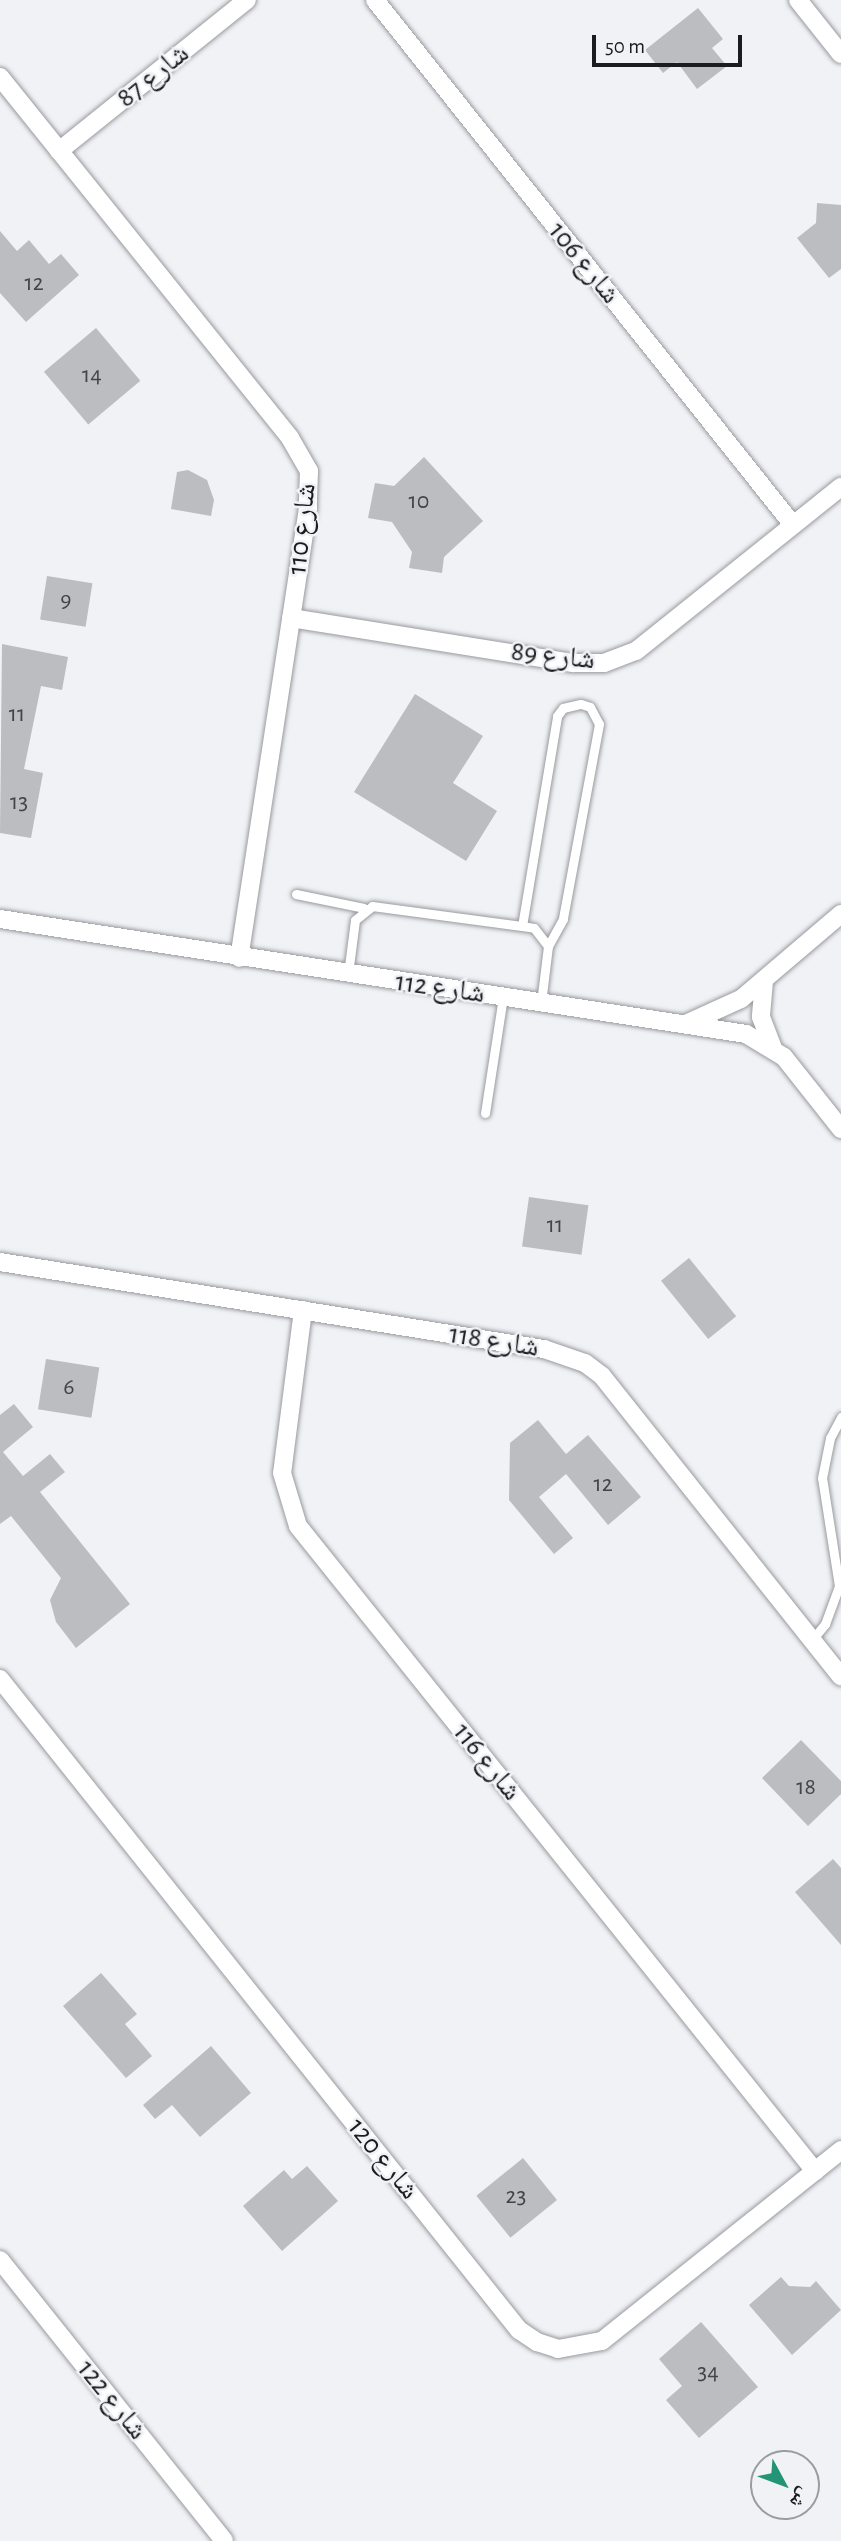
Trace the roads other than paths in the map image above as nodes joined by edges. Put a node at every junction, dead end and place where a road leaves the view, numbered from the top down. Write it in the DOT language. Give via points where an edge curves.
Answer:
graph roads {
  1 [pos="247,0"];
  2 [pos="375,0"];
  3 [pos="798,0"];
  4 [pos="841,54"];
  5 [pos="0,77"];
  6 [pos="60,151"];
  7 [pos="841,487"];
  8 [pos="793,526"];
  9 [pos="291,618"];
  10 [pos="296,894"];
  11 [pos="364,908"];
  12 [pos="841,914"];
  13 [pos="0,919"];
  14 [pos="522,926"];
  15 [pos="548,946"];
  16 [pos="240,958"];
  17 [pos="348,974"];
  18 [pos="764,981"];
  19 [pos="503,997"];
  20 [pos="541,1003"];
  21 [pos="688,1023"];
  22 [pos="773,1049"];
  23 [pos="485,1113"];
  24 [pos="841,1129"];
  25 [pos="0,1262"];
  26 [pos="303,1310"];
  27 [pos="841,1417"];
  28 [pos="812,1640"];
  29 [pos="841,1676"];
  30 [pos="0,1679"];
  31 [pos="841,2150"];
  32 [pos="815,2171"];
  33 [pos="0,2260"];
  34 [pos="224,2541"];
  1 -- 6 [label="street, شارع 87"];
  2 -- 8 [label="street, شارع 106"];
  3 -- 4 [label="street"];
  5 -- 6 [label="street, شارع 110"];
  6 -- 9 [label="street, شارع 110" via="301,453 311,489"];
  7 -- 8 [label="street, شارع 89"];
  8 -- 9 [label="street, شارع 89" via="636,651 604,663 573,663"];
  9 -- 16 [label="street, شارع 110"];
  10 -- 11 [label="lane"];
  11 -- 14 [label="lane"];
  11 -- 17 [label="lane" via="355,920"];
  12 -- 18 [label="street"];
  13 -- 16 [label="street, شارع 112"];
  14 -- 15 [label="lane" via="534,928"];
  14 -- 15 [label="lane" via="557,716 563,708 581,704 597,714 598,733 563,919"];
  15 -- 20 [label="lane"];
  16 -- 17 [label="street, شارع 112"];
  17 -- 19 [label="street, شارع 112"];
  18 -- 21 [label="street" via="741,999"];
  18 -- 22 [label="street" via="761,1017"];
  19 -- 20 [label="street, شارع 112"];
  19 -- 23 [label="lane"];
  20 -- 21 [label="street, شارع 112"];
  21 -- 22 [label="street, شارع 112" via="746,1034"];
  22 -- 24 [label="street, شارع 112"];
  25 -- 26 [label="street, شارع 118"];
  26 -- 28 [label="street, شارع 118" via="544,1349 585,1363 602,1376"];
  26 -- 32 [label="street, شارع 116" via="282,1473 298,1526"];
  27 -- 28 [label="lane" via="830,1438 822,1478 839,1587 825,1624"];
  28 -- 29 [label="street, شارع 118"];
  30 -- 32 [label="street, شارع 120" via="512,2322 537,2342 558,2349 602,2341"];
  31 -- 32 [label="street, شارع 120"];
  33 -- 34 [label="street, شارع 122"];
}
